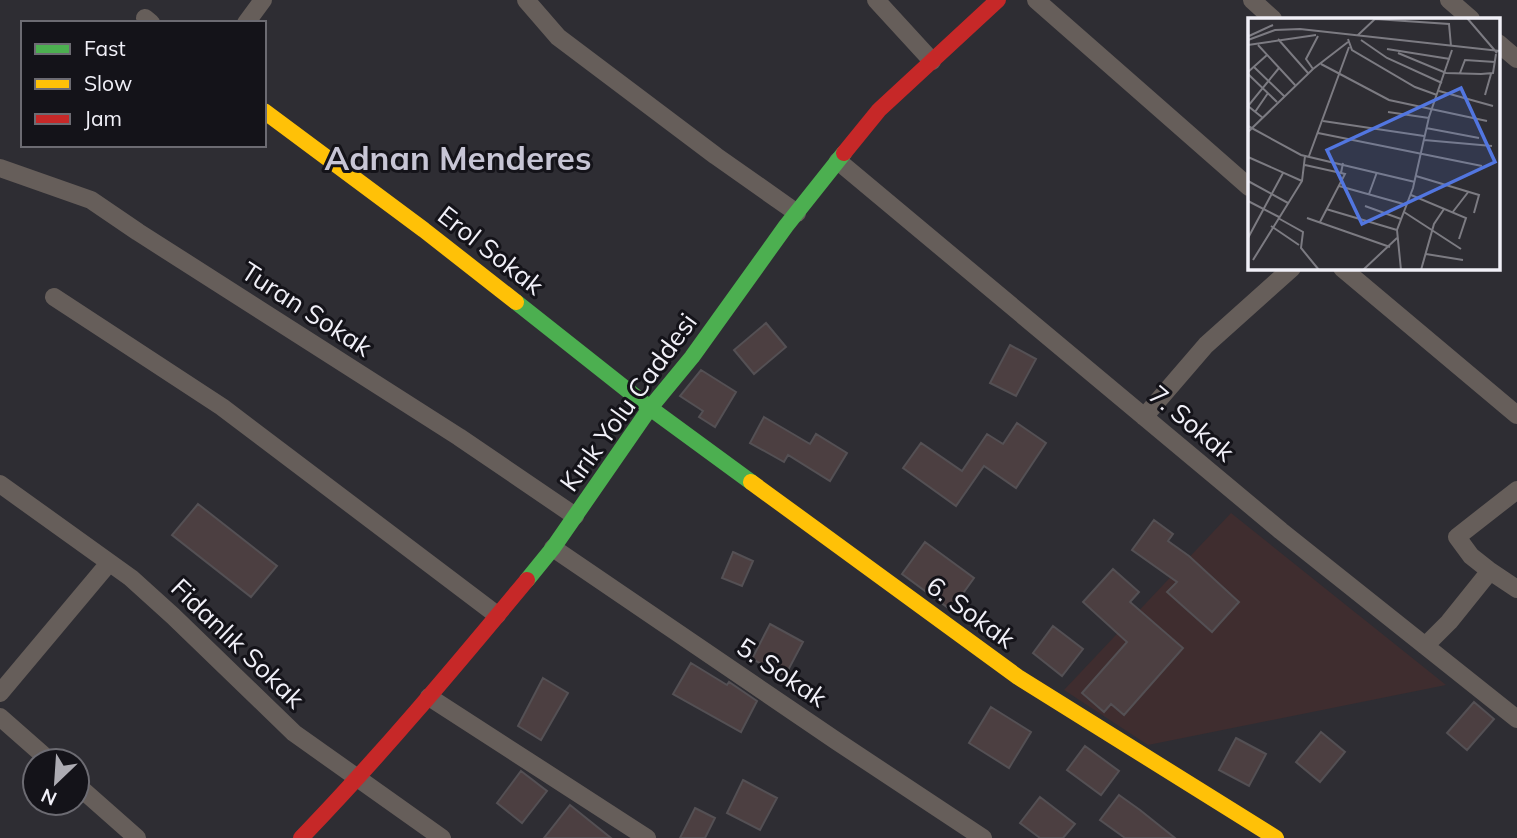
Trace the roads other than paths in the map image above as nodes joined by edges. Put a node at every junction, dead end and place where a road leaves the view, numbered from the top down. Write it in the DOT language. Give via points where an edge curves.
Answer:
graph roads {
  1 [pos="263,0"];
  2 [pos="526,0"];
  3 [pos="876,0"];
  4 [pos="998,0"];
  5 [pos="1036,0"];
  6 [pos="1252,0"];
  7 [pos="1449,0"];
  8 [pos="1272,18"];
  9 [pos="1470,18"];
  10 [pos="247,21"];
  11 [pos="1500,45"];
  12 [pos="1517,60"];
  13 [pos="932,61"];
  14 [pos="266,112"];
  15 [pos="838,161"];
  16 [pos="0,168"];
  17 [pos="1248,186"];
  18 [pos="797,212"];
  19 [pos="1290,270"];
  20 [pos="1344,270"];
  21 [pos="54,297"];
  22 [pos="650,408"];
  23 [pos="1517,415"];
  24 [pos="1144,416"];
  25 [pos="0,484"];
  26 [pos="1517,490"];
  27 [pos="575,516"];
  28 [pos="553,548"];
  29 [pos="109,563"];
  30 [pos="1490,571"];
  31 [pos="1517,589"];
  32 [pos="497,615"];
  33 [pos="1425,646"];
  34 [pos="0,693"];
  35 [pos="429,697"];
  36 [pos="0,717"];
  37 [pos="1517,719"];
  38 [pos="34,747"];
  39 [pos="358,779"];
  40 [pos="91,797"];
  41 [pos="137,838"];
  42 [pos="301,838"];
  43 [pos="442,838"];
  44 [pos="647,838"];
  45 [pos="983,838"];
  46 [pos="1276,838"];
  1 -- 10 [label="street"];
  2 -- 18 [label="street" via="558,37"];
  3 -- 13 [label="street"];
  4 -- 13 [label="street, Kırık Yolu Caddesi"];
  5 -- 17 [label="street"];
  6 -- 8 [label="street"];
  7 -- 9 [label="street"];
  11 -- 12 [label="street"];
  13 -- 15 [label="street, Kırık Yolu Caddesi" via="879,110"];
  14 -- 22 [label="street, Erol Sokak"];
  15 -- 18 [label="street, Kırık Yolu Caddesi"];
  15 -- 24 [label="street, 7. Sokak"];
  16 -- 27 [label="street, Turan Sokak" via="91,200"];
  18 -- 22 [label="street, Kırık Yolu Caddesi"];
  19 -- 24 [label="street" via="1206,345"];
  20 -- 23 [label="street"];
  21 -- 32 [label="street" via="222,407"];
  22 -- 27 [label="street, Kırık Yolu Caddesi"];
  22 -- 46 [label="street, 6. Sokak" via="1018,677"];
  24 -- 33 [label="street, 7. Sokak"];
  25 -- 29 [label="street, Fidanlık Sokak"];
  26 -- 30 [label="street" via="1457,537"];
  27 -- 28 [label="street, Kırık Yolu Caddesi"];
  28 -- 32 [label="street, Kırık Yolu Caddesi"];
  28 -- 45 [label="street, 5. Sokak"];
  29 -- 34 [label="street"];
  29 -- 39 [label="street, Fidanlık Sokak" via="173,616 293,733"];
  30 -- 31 [label="street"];
  30 -- 33 [label="street"];
  32 -- 35 [label="street, Kırık Yolu Caddesi"];
  33 -- 37 [label="street, 7. Sokak"];
  35 -- 39 [label="street, Kırık Yolu Caddesi"];
  35 -- 44 [label="street"];
  36 -- 38 [label="street"];
  39 -- 42 [label="street, Kırık Yolu Caddesi"];
  39 -- 43 [label="street, Fidanlık Sokak"];
  40 -- 41 [label="street"];
}
